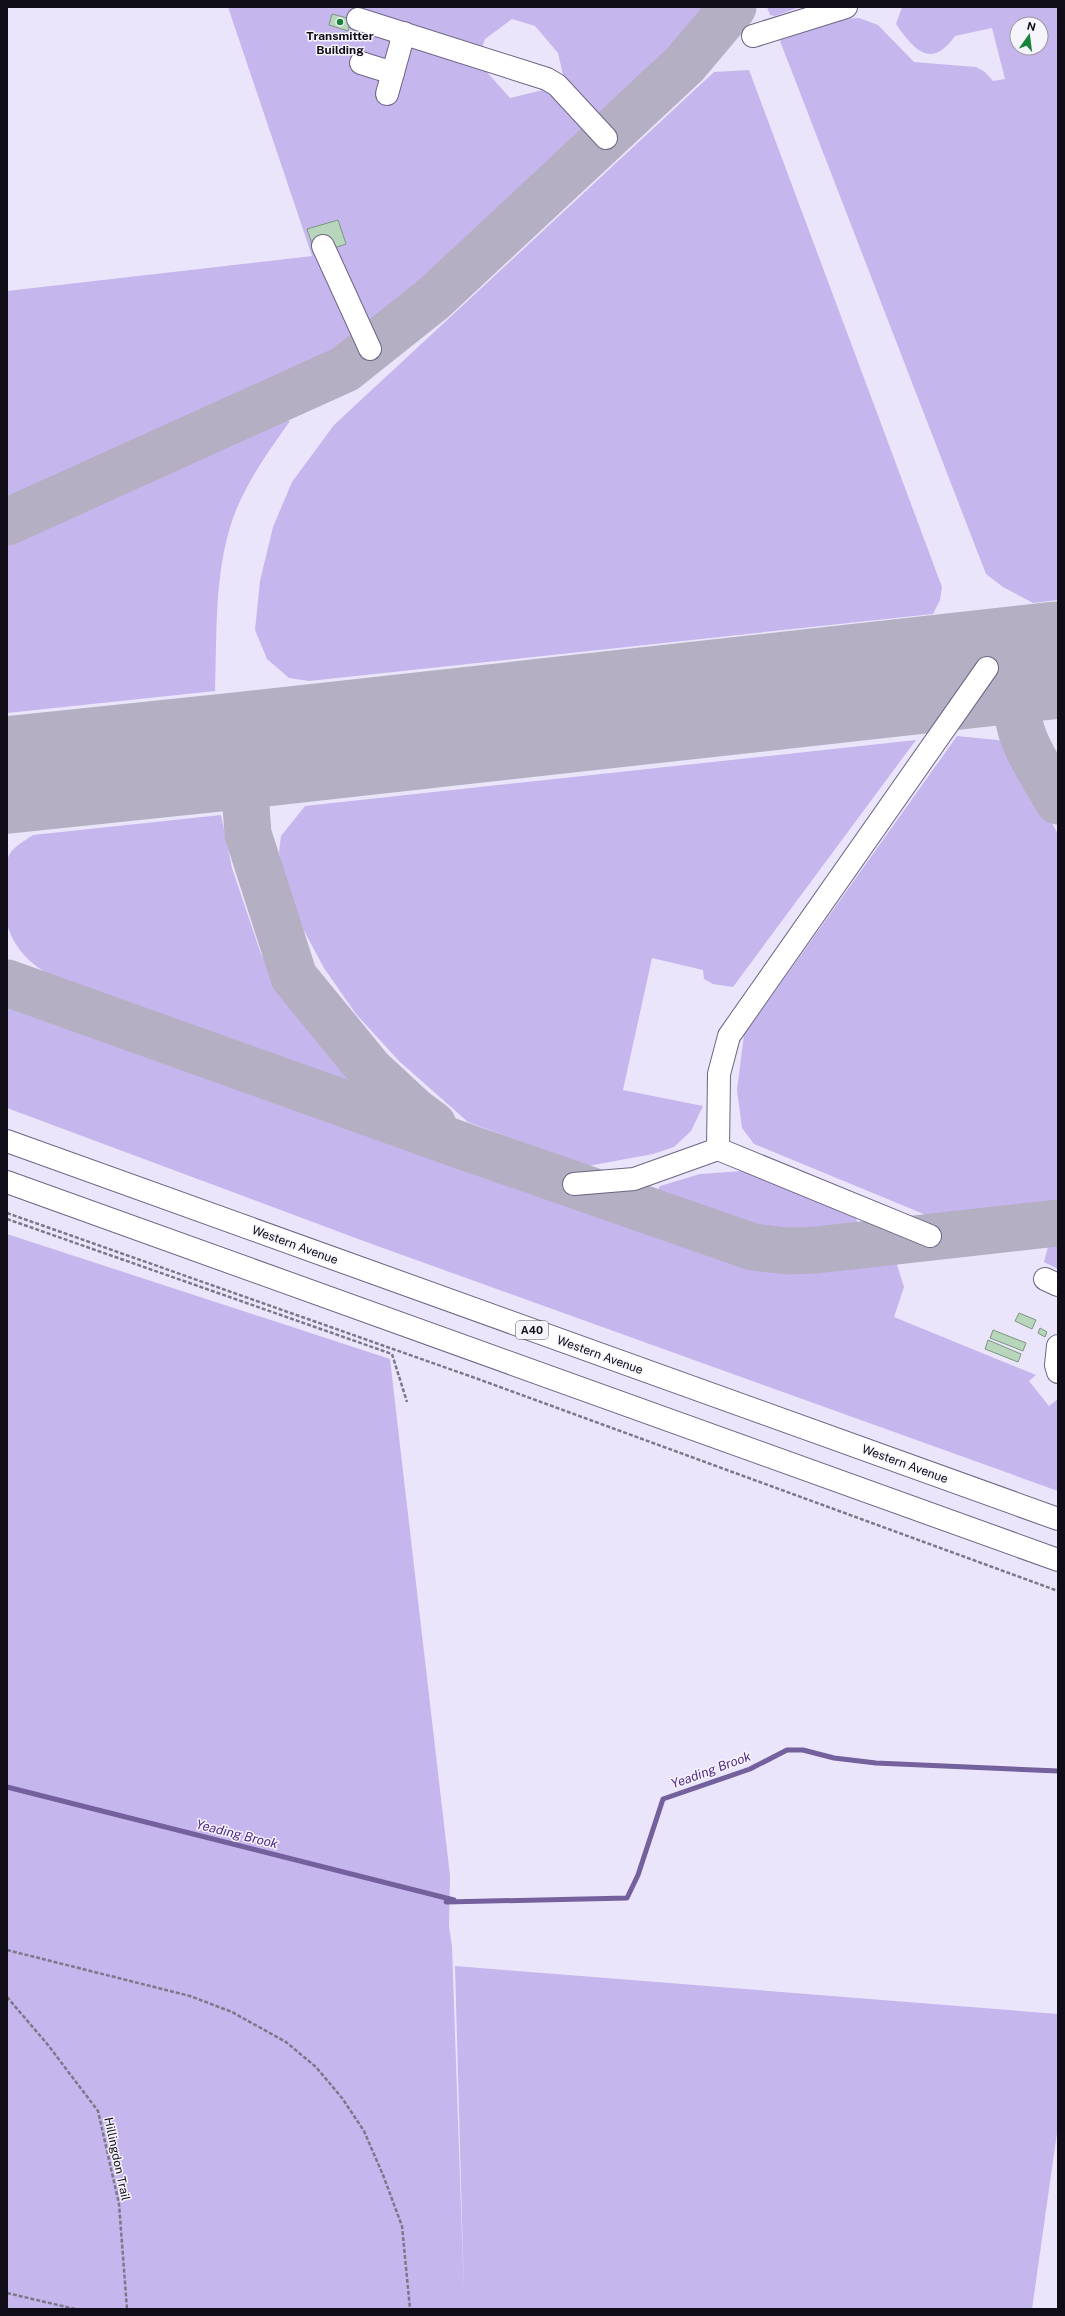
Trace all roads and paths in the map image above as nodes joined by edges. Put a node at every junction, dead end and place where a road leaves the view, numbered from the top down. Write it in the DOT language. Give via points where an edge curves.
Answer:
graph roads {
  1 [pos="846,7"];
  2 [pos="358,19"];
  3 [pos="404,33"];
  4 [pos="753,36"];
  5 [pos="361,63"];
  6 [pos="393,73"];
  7 [pos="387,94"];
  8 [pos="606,138"];
  9 [pos="323,246"];
  10 [pos="370,349"];
  11 [pos="987,668"];
  12 [pos="7,1141"];
  13 [pos="718,1149"];
  14 [pos="7,1182"];
  15 [pos="574,1184"];
  16 [pos="7,1213"];
  17 [pos="7,1219"];
  18 [pos="930,1236"];
  19 [pos="1058,1346"];
  20 [pos="1058,1372"];
  21 [pos="407,1402"];
  22 [pos="1058,1519"];
  23 [pos="1058,1560"];
  24 [pos="1058,1591"];
  25 [pos="7,1950"];
  26 [pos="7,1997"];
  27 [pos="7,2293"];
  28 [pos="75,2309"];
  29 [pos="127,2309"];
  30 [pos="410,2309"];
  1 -- 4 [label="main road"];
  2 -- 3 [label="main road"];
  3 -- 6 [label="main road"];
  3 -- 8 [label="main road" via="553,82"];
  5 -- 6 [label="main road"];
  6 -- 7 [label="main road"];
  9 -- 10 [label="main road"];
  11 -- 13 [label="main road" via="729,1036 719,1074"];
  12 -- 22 [label="main road, Western Avenue / A40"];
  13 -- 15 [label="main road" via="634,1179"];
  13 -- 18 [label="main road"];
  14 -- 23 [label="main road"];
  16 -- 24 [label="path" via="478,1379"];
  17 -- 21 [label="path" via="392,1354"];
  19 -- 20 [label="main road"];
  25 -- 30 [label="path" via="190,1996 232,2012 286,2042 316,2067 342,2098 364,2131 383,2175 402,2226"];
  26 -- 29 [label="path, Hillingdon Trail" via="48,2045 98,2111 118,2204"];
  27 -- 28 [label="path"];
}
